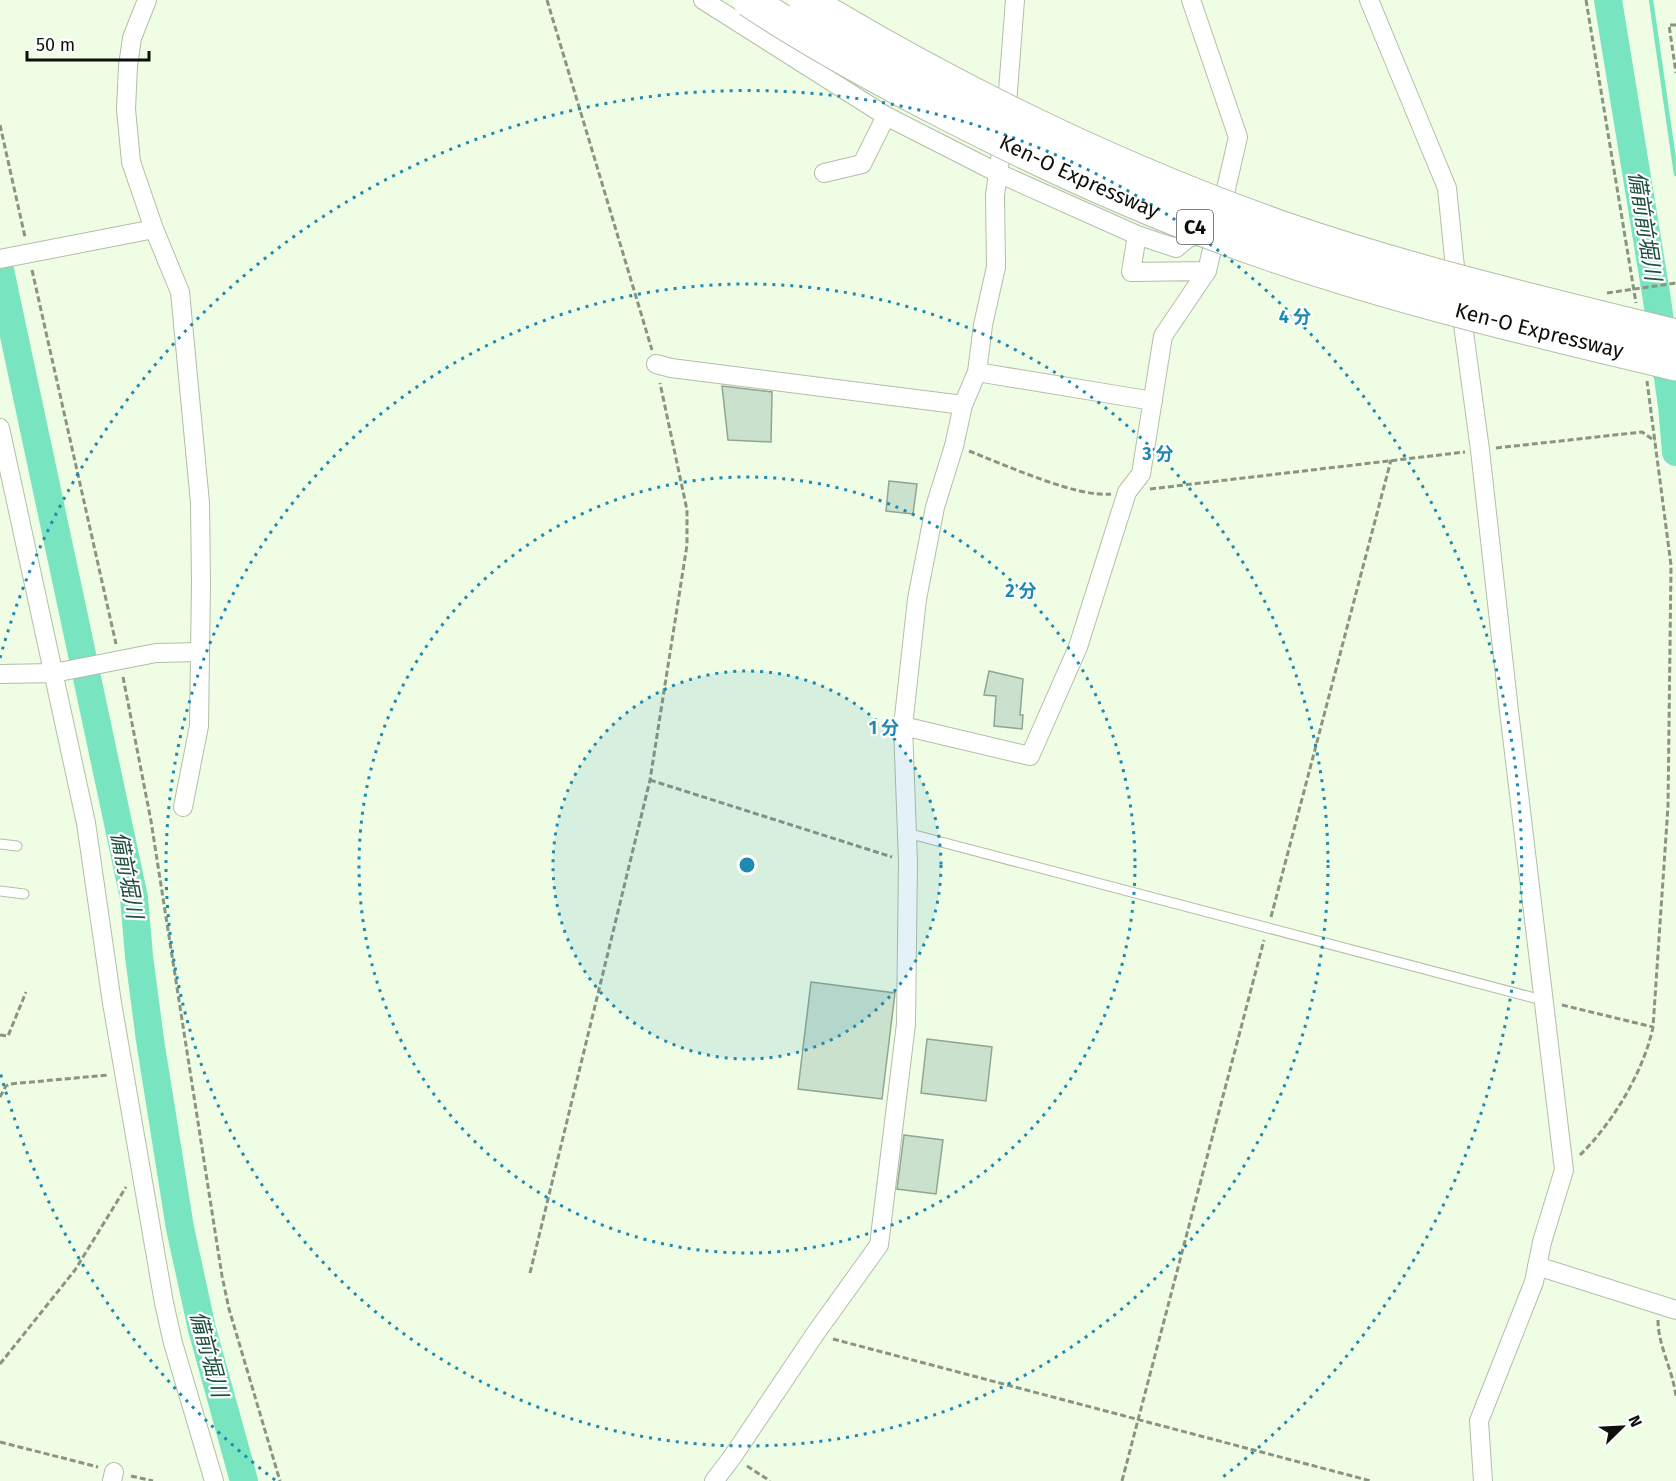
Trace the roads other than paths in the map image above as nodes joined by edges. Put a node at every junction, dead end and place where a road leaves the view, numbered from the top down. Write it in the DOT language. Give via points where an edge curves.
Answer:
graph roads {
  1 [pos="147,0"];
  2 [pos="703,0"];
  3 [pos="749,0"];
  4 [pos="805,0"];
  5 [pos="1015,0"];
  6 [pos="1191,0"];
  7 [pos="1369,0"];
  8 [pos="855,13"];
  9 [pos="882,113"];
  10 [pos="824,173"];
  11 [pos="998,173"];
  12 [pos="154,229"];
  13 [pos="1216,231"];
  14 [pos="1137,235"];
  15 [pos="0,259"];
  16 [pos="1207,271"];
  17 [pos="1676,336"];
  18 [pos="656,364"];
  19 [pos="1661,369"];
  20 [pos="977,372"];
  21 [pos="1153,401"];
  22 [pos="963,405"];
  23 [pos="0,428"];
  24 [pos="200,652"];
  25 [pos="54,673"];
  26 [pos="0,674"];
  27 [pos="903,726"];
  28 [pos="183,807"];
  29 [pos="907,833"];
  30 [pos="0,844"];
  31 [pos="17,846"];
  32 [pos="0,891"];
  33 [pos="24,894"];
  34 [pos="1542,1000"];
  35 [pos="1537,1266"];
  36 [pos="1666,1306"];
  37 [pos="214,1481"];
  38 [pos="714,1481"];
  39 [pos="1483,1481"];
  1 -- 12 [label="street" via="132,38 126,109 131,162"];
  2 -- 9 [label="street"];
  3 -- 19 [label="highway, Ken-O Expressway / C4, bridge" via="882,80 976,129 1184,224 1275,256"];
  4 -- 17 [label="highway, Ken-O Expressway / C4, bridge" via="987,103 1195,195 1393,263"];
  5 -- 11 [label="street"];
  6 -- 13 [label="street" via="1238,137"];
  7 -- 34 [label="street" via="1447,188"];
  8 -- 9 [label="street" via="855,31 876,75"];
  9 -- 10 [label="street" via="862,164"];
  9 -- 11 [label="street"];
  11 -- 14 [label="street"];
  11 -- 20 [label="street" via="996,267 982,325"];
  12 -- 15 [label="street"];
  12 -- 24 [label="street" via="180,292 200,503"];
  13 -- 14 [label="street" via="1188,238 1176,248"];
  13 -- 16 [label="street"];
  14 -- 16 [label="street" via="1131,272"];
  16 -- 21 [label="street" via="1163,336"];
  18 -- 22 [label="street"];
  20 -- 21 [label="street"];
  20 -- 22 [label="street"];
  21 -- 27 [label="street" via="1141,474 1128,492 1078,647 1030,756"];
  22 -- 27 [label="street" via="935,507 916,599"];
  23 -- 25 [label="street"];
  24 -- 25 [label="street" via="156,653"];
  24 -- 28 [label="street" via="199,726"];
  25 -- 26 [label="street"];
  25 -- 37 [label="street" via="86,823 164,1303"];
  27 -- 29 [label="street"];
  29 -- 34 [label="lane"];
  29 -- 38 [label="street" via="906,1024 879,1245"];
  30 -- 31 [label="lane"];
  32 -- 33 [label="lane"];
  34 -- 35 [label="street" via="1564,1170"];
  35 -- 36 [label="street"];
  35 -- 39 [label="street" via="1479,1421"];
}
